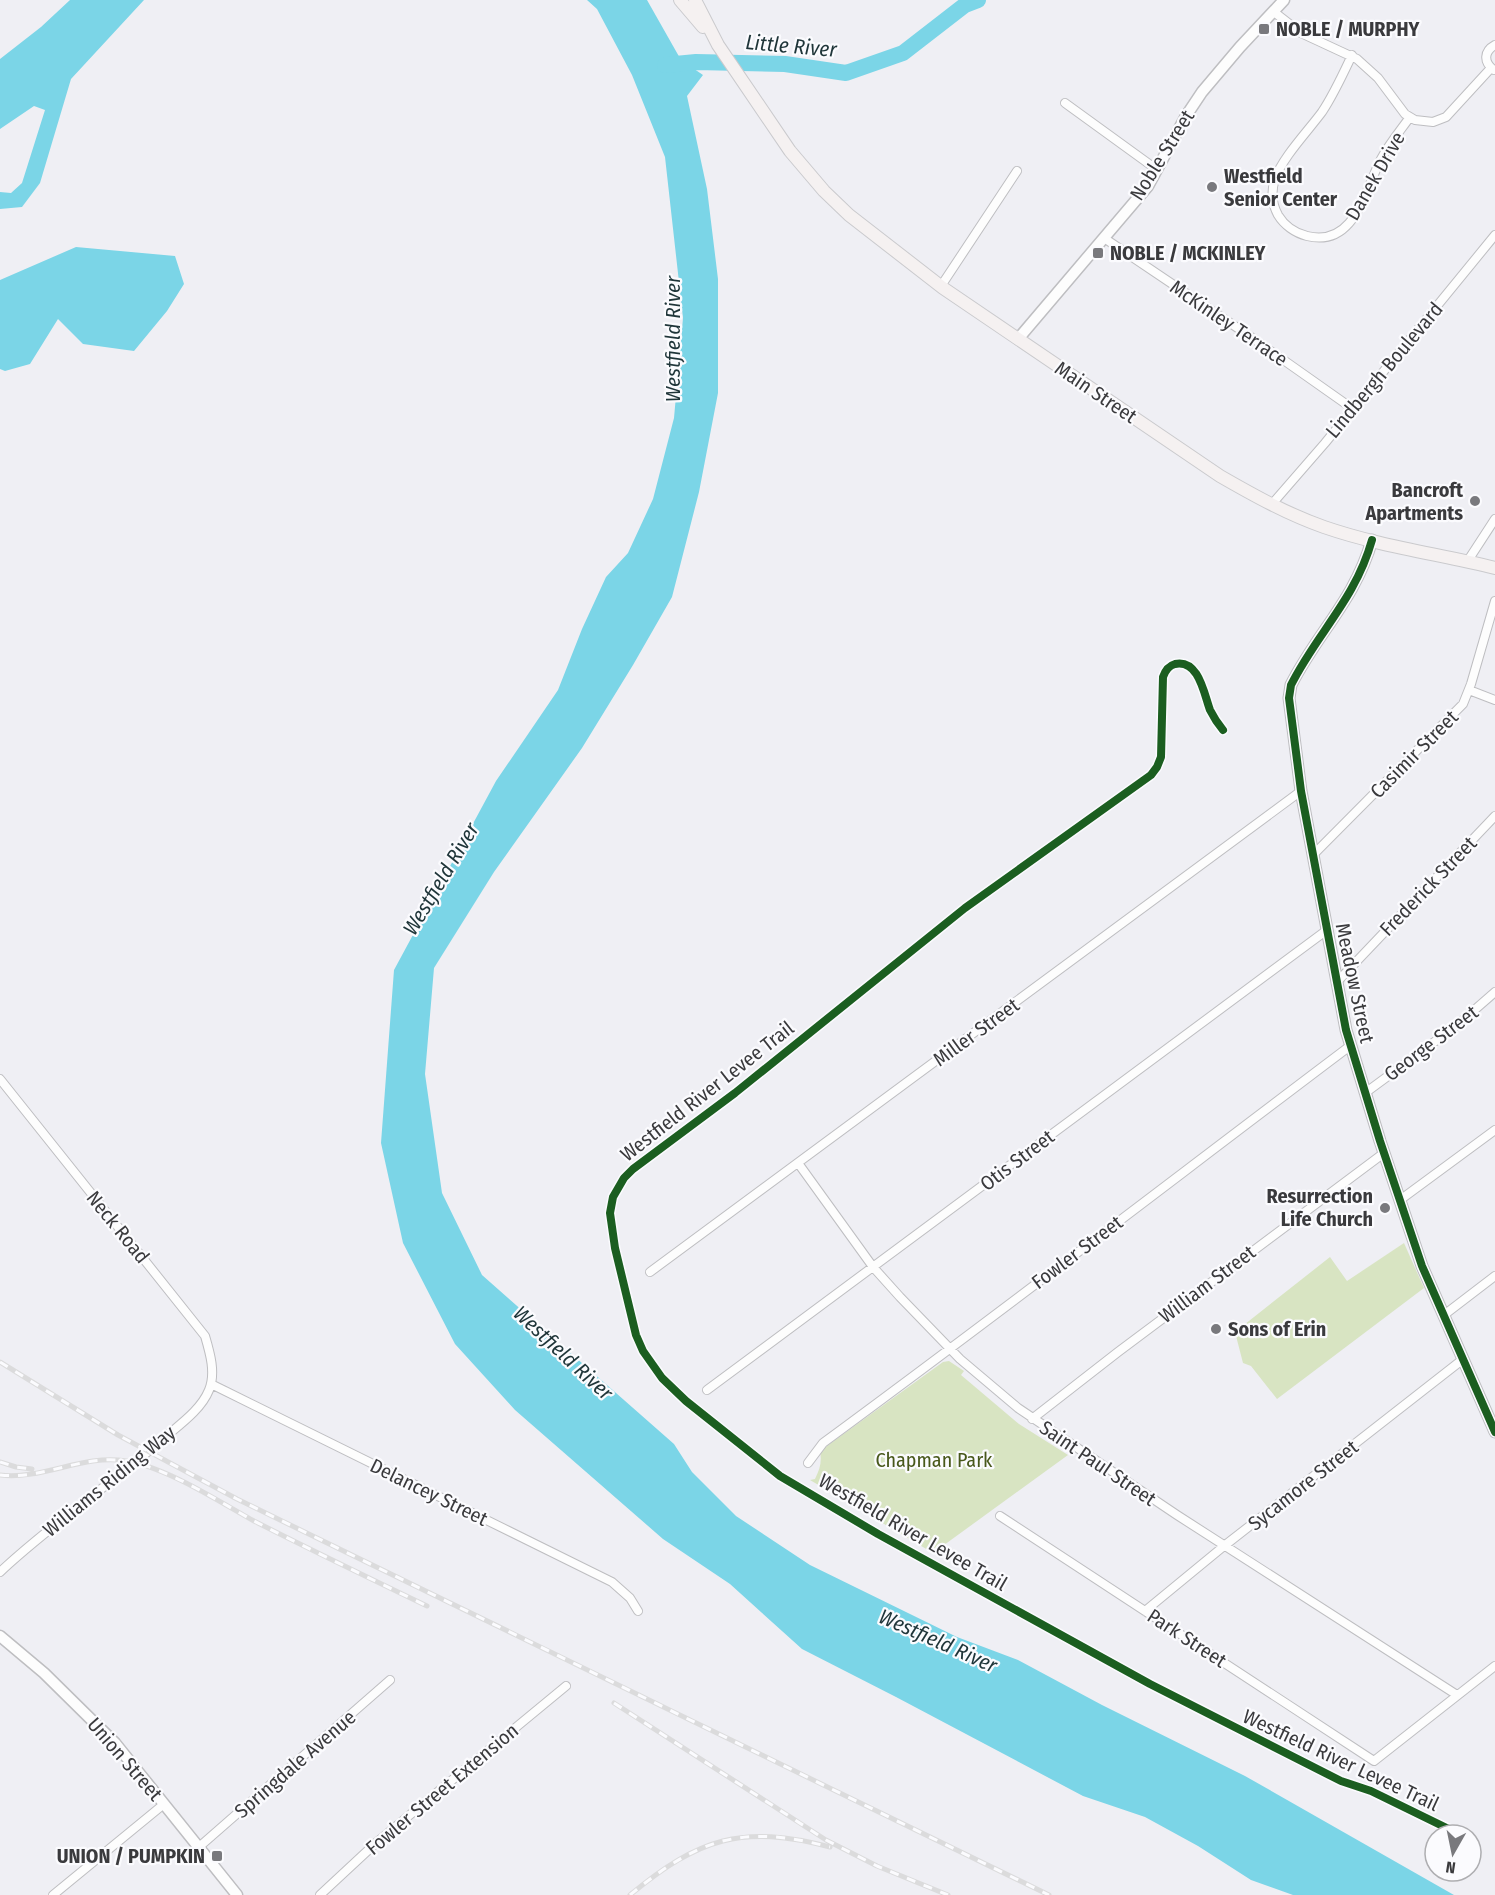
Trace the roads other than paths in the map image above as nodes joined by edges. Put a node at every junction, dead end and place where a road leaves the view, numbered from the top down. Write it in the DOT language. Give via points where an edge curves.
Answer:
graph roads {
  1 [pos="680,0"];
  2 [pos="695,0"];
  3 [pos="1284,0"];
  4 [pos="1274,12"];
  5 [pos="718,45"];
  6 [pos="1495,45"];
  7 [pos="1352,55"];
  8 [pos="1493,69"];
  9 [pos="1065,103"];
  10 [pos="1410,117"];
  11 [pos="1156,169"];
  12 [pos="1017,171"];
  13 [pos="1495,235"];
  14 [pos="1104,238"];
  15 [pos="941,286"];
  16 [pos="1018,339"];
  17 [pos="1353,409"];
  18 [pos="1272,504"];
  19 [pos="1495,519"];
  20 [pos="1372,540"];
  21 [pos="1467,562"];
  22 [pos="1495,568"];
  23 [pos="1495,601"];
  24 [pos="1469,690"];
  25 [pos="1495,700"];
  26 [pos="1301,791"];
  27 [pos="1495,816"];
  28 [pos="1313,855"];
  29 [pos="1327,930"];
  30 [pos="1336,983"];
  31 [pos="1495,992"];
  32 [pos="1350,1046"];
  33 [pos="0,1079"];
  34 [pos="1365,1093"];
  35 [pos="1495,1130"];
  36 [pos="1384,1153"];
  37 [pos="798,1163"];
  38 [pos="1400,1200"];
  39 [pos="873,1267"];
  40 [pos="650,1272"];
  41 [pos="1495,1276"];
  42 [pos="1444,1315"];
  43 [pos="950,1350"];
  44 [pos="1462,1360"];
  45 [pos="211,1384"];
  46 [pos="707,1390"];
  47 [pos="1032,1419"];
  48 [pos="1494,1426"];
  49 [pos="808,1462"];
  50 [pos="1000,1516"];
  51 [pos="1224,1546"];
  52 [pos="0,1572"];
  53 [pos="638,1611"];
  54 [pos="1145,1611"];
  55 [pos="0,1636"];
  56 [pos="1495,1666"];
  57 [pos="390,1680"];
  58 [pos="566,1686"];
  59 [pos="1457,1695"];
  60 [pos="164,1804"];
  61 [pos="199,1847"];
  62 [pos="53,1895"];
  63 [pos="237,1895"];
  64 [pos="320,1895"];
  1 -- 5 [label="main road"];
  2 -- 5 [label="main road"];
  3 -- 4 [label="street, Noble Street"];
  4 -- 7 [label="street" via="1301,33"];
  4 -- 11 [label="street, Noble Street" via="1202,92"];
  5 -- 15 [label="main road, Main Street" via="760,109 824,192"];
  6 -- 8 [label="street" via="1486,55"];
  7 -- 10 [label="street"];
  7 -- 10 [label="street, Danek Drive" via="1327,104 1276,177 1273,198 1285,224 1317,238 1344,228 1357,212 1383,156"];
  8 -- 10 [label="street" via="1440,121 1426,123"];
  9 -- 11 [label="street"];
  11 -- 14 [label="street, Noble Street" via="1148,186"];
  12 -- 15 [label="street"];
  13 -- 17 [label="street, Lindbergh Boulevard"];
  14 -- 16 [label="street, Noble Street"];
  14 -- 17 [label="street, McKinley Terrace"];
  15 -- 16 [label="main road, Main Street"];
  16 -- 18 [label="main road, Main Street" via="1220,476"];
  17 -- 18 [label="street, Lindbergh Boulevard"];
  18 -- 20 [label="main road, Main Street" via="1318,525"];
  19 -- 21 [label="street"];
  20 -- 21 [label="main road, Main Street"];
  20 -- 26 [label="street, Meadow Street" via="1366,563 1350,594 1290,689"];
  21 -- 22 [label="main road, Main Street"];
  23 -- 24 [label="street, Casimir Street"];
  24 -- 25 [label="street"];
  24 -- 28 [label="street, Casimir Street" via="1457,711"];
  26 -- 28 [label="street, Meadow Street"];
  26 -- 37 [label="street, Miller Street"];
  27 -- 30 [label="street, Frederick Street"];
  28 -- 29 [label="street, Meadow Street"];
  29 -- 30 [label="street, Meadow Street"];
  29 -- 39 [label="street, Otis Street"];
  30 -- 32 [label="street, Meadow Street"];
  31 -- 34 [label="street, George Street"];
  32 -- 34 [label="street, Meadow Street"];
  32 -- 43 [label="street, Fowler Street"];
  33 -- 45 [label="street, Neck Road" via="205,1336 212,1359"];
  34 -- 36 [label="street, Meadow Street"];
  35 -- 38 [label="street"];
  36 -- 38 [label="street, Meadow Street"];
  36 -- 47 [label="street, William Street"];
  37 -- 39 [label="street, Saint Paul Street"];
  37 -- 40 [label="street, Miller Street"];
  38 -- 42 [label="street, Meadow Street" via="1422,1266"];
  39 -- 43 [label="street, Saint Paul Street"];
  39 -- 46 [label="street, Otis Street"];
  41 -- 42 [label="street"];
  42 -- 44 [label="street, Meadow Street"];
  43 -- 47 [label="street, Saint Paul Street"];
  43 -- 49 [label="street, Fowler Street" via="823,1443"];
  44 -- 48 [label="street, Meadow Street"];
  44 -- 51 [label="street, Sycamore Street"];
  45 -- 52 [label="street, Williams Riding Way" via="198,1406 178,1426"];
  45 -- 53 [label="street, Delancey Street" via="612,1582"];
  47 -- 51 [label="street, Saint Paul Street"];
  50 -- 54 [label="street, Park Street"];
  51 -- 54 [label="street, Sycamore Street"];
  51 -- 59 [label="street, Saint Paul Street"];
  54 -- 59 [label="street, Park Street" via="1374,1761"];
  55 -- 60 [label="street, Union Street" via="83,1710"];
  56 -- 59 [label="street"];
  57 -- 61 [label="street, Springdale Avenue"];
  58 -- 64 [label="street, Fowler Street Extension" via="377,1842"];
  60 -- 61 [label="street, Union Street"];
  60 -- 62 [label="street"];
  61 -- 63 [label="street, Union Street"];
}
